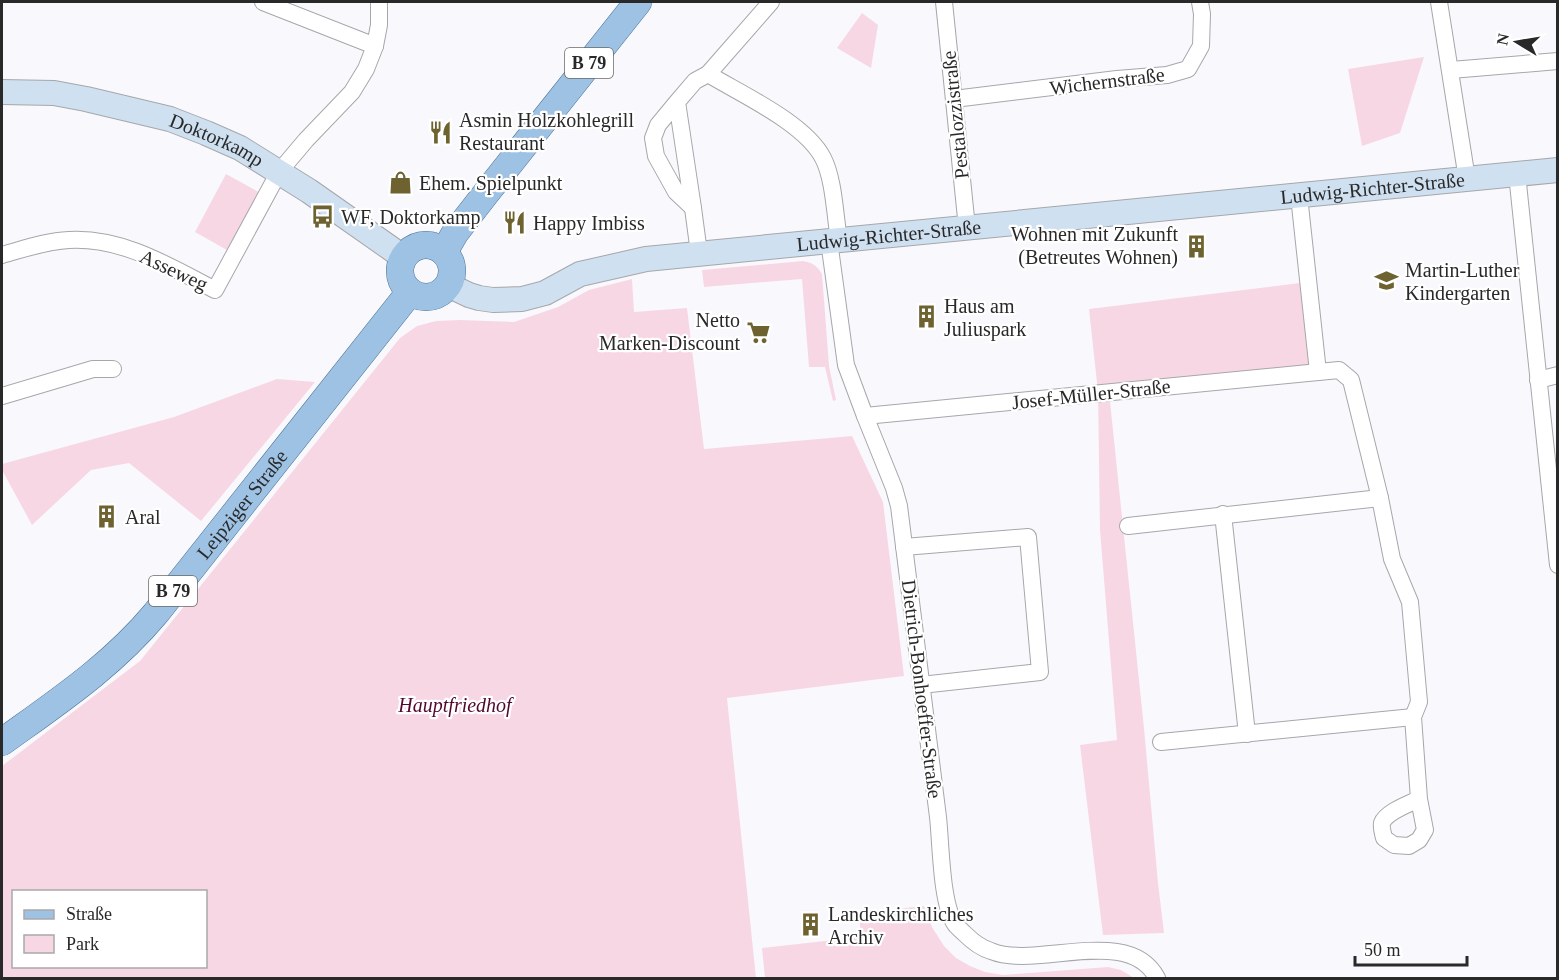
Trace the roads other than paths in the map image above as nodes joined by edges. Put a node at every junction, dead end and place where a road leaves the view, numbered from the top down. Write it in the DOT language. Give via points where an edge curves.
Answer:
graph roads {
  1 [pos="263,2"];
  2 [pos="379,2"];
  3 [pos="638,2"];
  4 [pos="771,2"];
  5 [pos="944,2"];
  6 [pos="1200,2"];
  7 [pos="1439,2"];
  8 [pos="375,46"];
  9 [pos="1557,61"];
  10 [pos="1451,70"];
  11 [pos="708,74"];
  12 [pos="2,92"];
  13 [pos="954,99"];
  14 [pos="677,102"];
  15 [pos="1557,170"];
  16 [pos="279,172"];
  17 [pos="1517,174"];
  18 [pos="1467,179"];
  19 [pos="1299,196"];
  20 [pos="693,208"];
  21 [pos="967,228"];
  22 [pos="834,241"];
  23 [pos="444,252"];
  24 [pos="699,253"];
  25 [pos="2,255"];
  26 [pos="403,257"];
  27 [pos="448,285"];
  28 [pos="410,292"];
  29 [pos="113,369"];
  30 [pos="1318,372"];
  31 [pos="1557,375"];
  32 [pos="1538,380"];
  33 [pos="2,396"];
  34 [pos="865,416"];
  35 [pos="1553,483"];
  36 [pos="1380,498"];
  37 [pos="1223,514"];
  38 [pos="1128,526"];
  39 [pos="904,547"];
  40 [pos="1557,566"];
  41 [pos="921,685"];
  42 [pos="1413,717"];
  43 [pos="1247,734"];
  44 [pos="2,742"];
  45 [pos="1161,742"];
  46 [pos="1419,799"];
  47 [pos="1157,978"];
  1 -- 8 [label="street"];
  2 -- 8 [label="street, Asseweg"];
  3 -- 23 [label="main road, B 79" via="486,192"];
  4 -- 11 [label="street"];
  5 -- 13 [label="street, Pestalozzistraße"];
  6 -- 13 [label="street, Wichernstraße" via="1201,46 1188,69 1167,75"];
  7 -- 10 [label="street"];
  8 -- 16 [label="street, Asseweg" via="352,92"];
  9 -- 10 [label="street"];
  10 -- 18 [label="street"];
  11 -- 14 [label="street" via="695,81"];
  11 -- 22 [label="street, Dietrich-Bonhoeffer-Straße" via="788,121 822,157 829,177"];
  12 -- 16 [label="street, Doktorkamp" via="54,93 170,119 240,148"];
  13 -- 21 [label="street, Pestalozzistraße"];
  14 -- 20 [label="street"];
  14 -- 20 [label="street" via="658,125 653,138 656,156 676,192"];
  15 -- 17 [label="street, Ludwig-Richter-Straße"];
  16 -- 25 [label="street, Asseweg" via="215,290 118,245 70,240"];
  16 -- 26 [label="street, Doktorkamp"];
  17 -- 18 [label="street, Ludwig-Richter-Straße"];
  17 -- 32 [label="street"];
  18 -- 19 [label="street, Ludwig-Richter-Straße"];
  19 -- 21 [label="street, Ludwig-Richter-Straße"];
  19 -- 30 [label="street"];
  20 -- 24 [label="street"];
  21 -- 22 [label="street, Ludwig-Richter-Straße"];
  22 -- 24 [label="street, Ludwig-Richter-Straße"];
  22 -- 34 [label="street, Dietrich-Bonhoeffer-Straße" via="846,365"];
  23 -- 26 [label="main road" via="422,245"];
  23 -- 27 [label="main road" via="452,268"];
  24 -- 27 [label="street, Ludwig-Richter-Straße" via="637,260 580,274 545,293 522,299 479,298"];
  26 -- 28 [label="main road" via="400,276"];
  27 -- 28 [label="main road" via="434,296"];
  28 -- 44 [label="main road, Leipziger Straße / B 79" via="135,638 97,672"];
  29 -- 33 [label="street" via="93,369"];
  30 -- 34 [label="street, Josef-Müller-Straße"];
  30 -- 36 [label="street, Josef-Müller-Straße" via="1339,370 1351,380"];
  31 -- 32 [label="street"];
  32 -- 35 [label="street"];
  34 -- 39 [label="street, Dietrich-Bonhoeffer-Straße" via="894,488"];
  35 -- 40 [label="street"];
  36 -- 37 [label="street"];
  36 -- 42 [label="street, Josef-Müller-Straße" via="1392,558 1410,602 1419,702"];
  37 -- 38 [label="street"];
  37 -- 43 [label="street"];
  39 -- 41 [label="street, Dietrich-Bonhoeffer-Straße"];
  39 -- 41 [label="street" via="1028,537 1040,672"];
  41 -- 47 [label="street, Dietrich-Bonhoeffer-Straße" via="946,901 955,924 972,941 992,952 1015,956 1117,952 1137,958"];
  42 -- 43 [label="street"];
  42 -- 46 [label="street, Josef-Müller-Straße"];
  43 -- 45 [label="street"];
}
